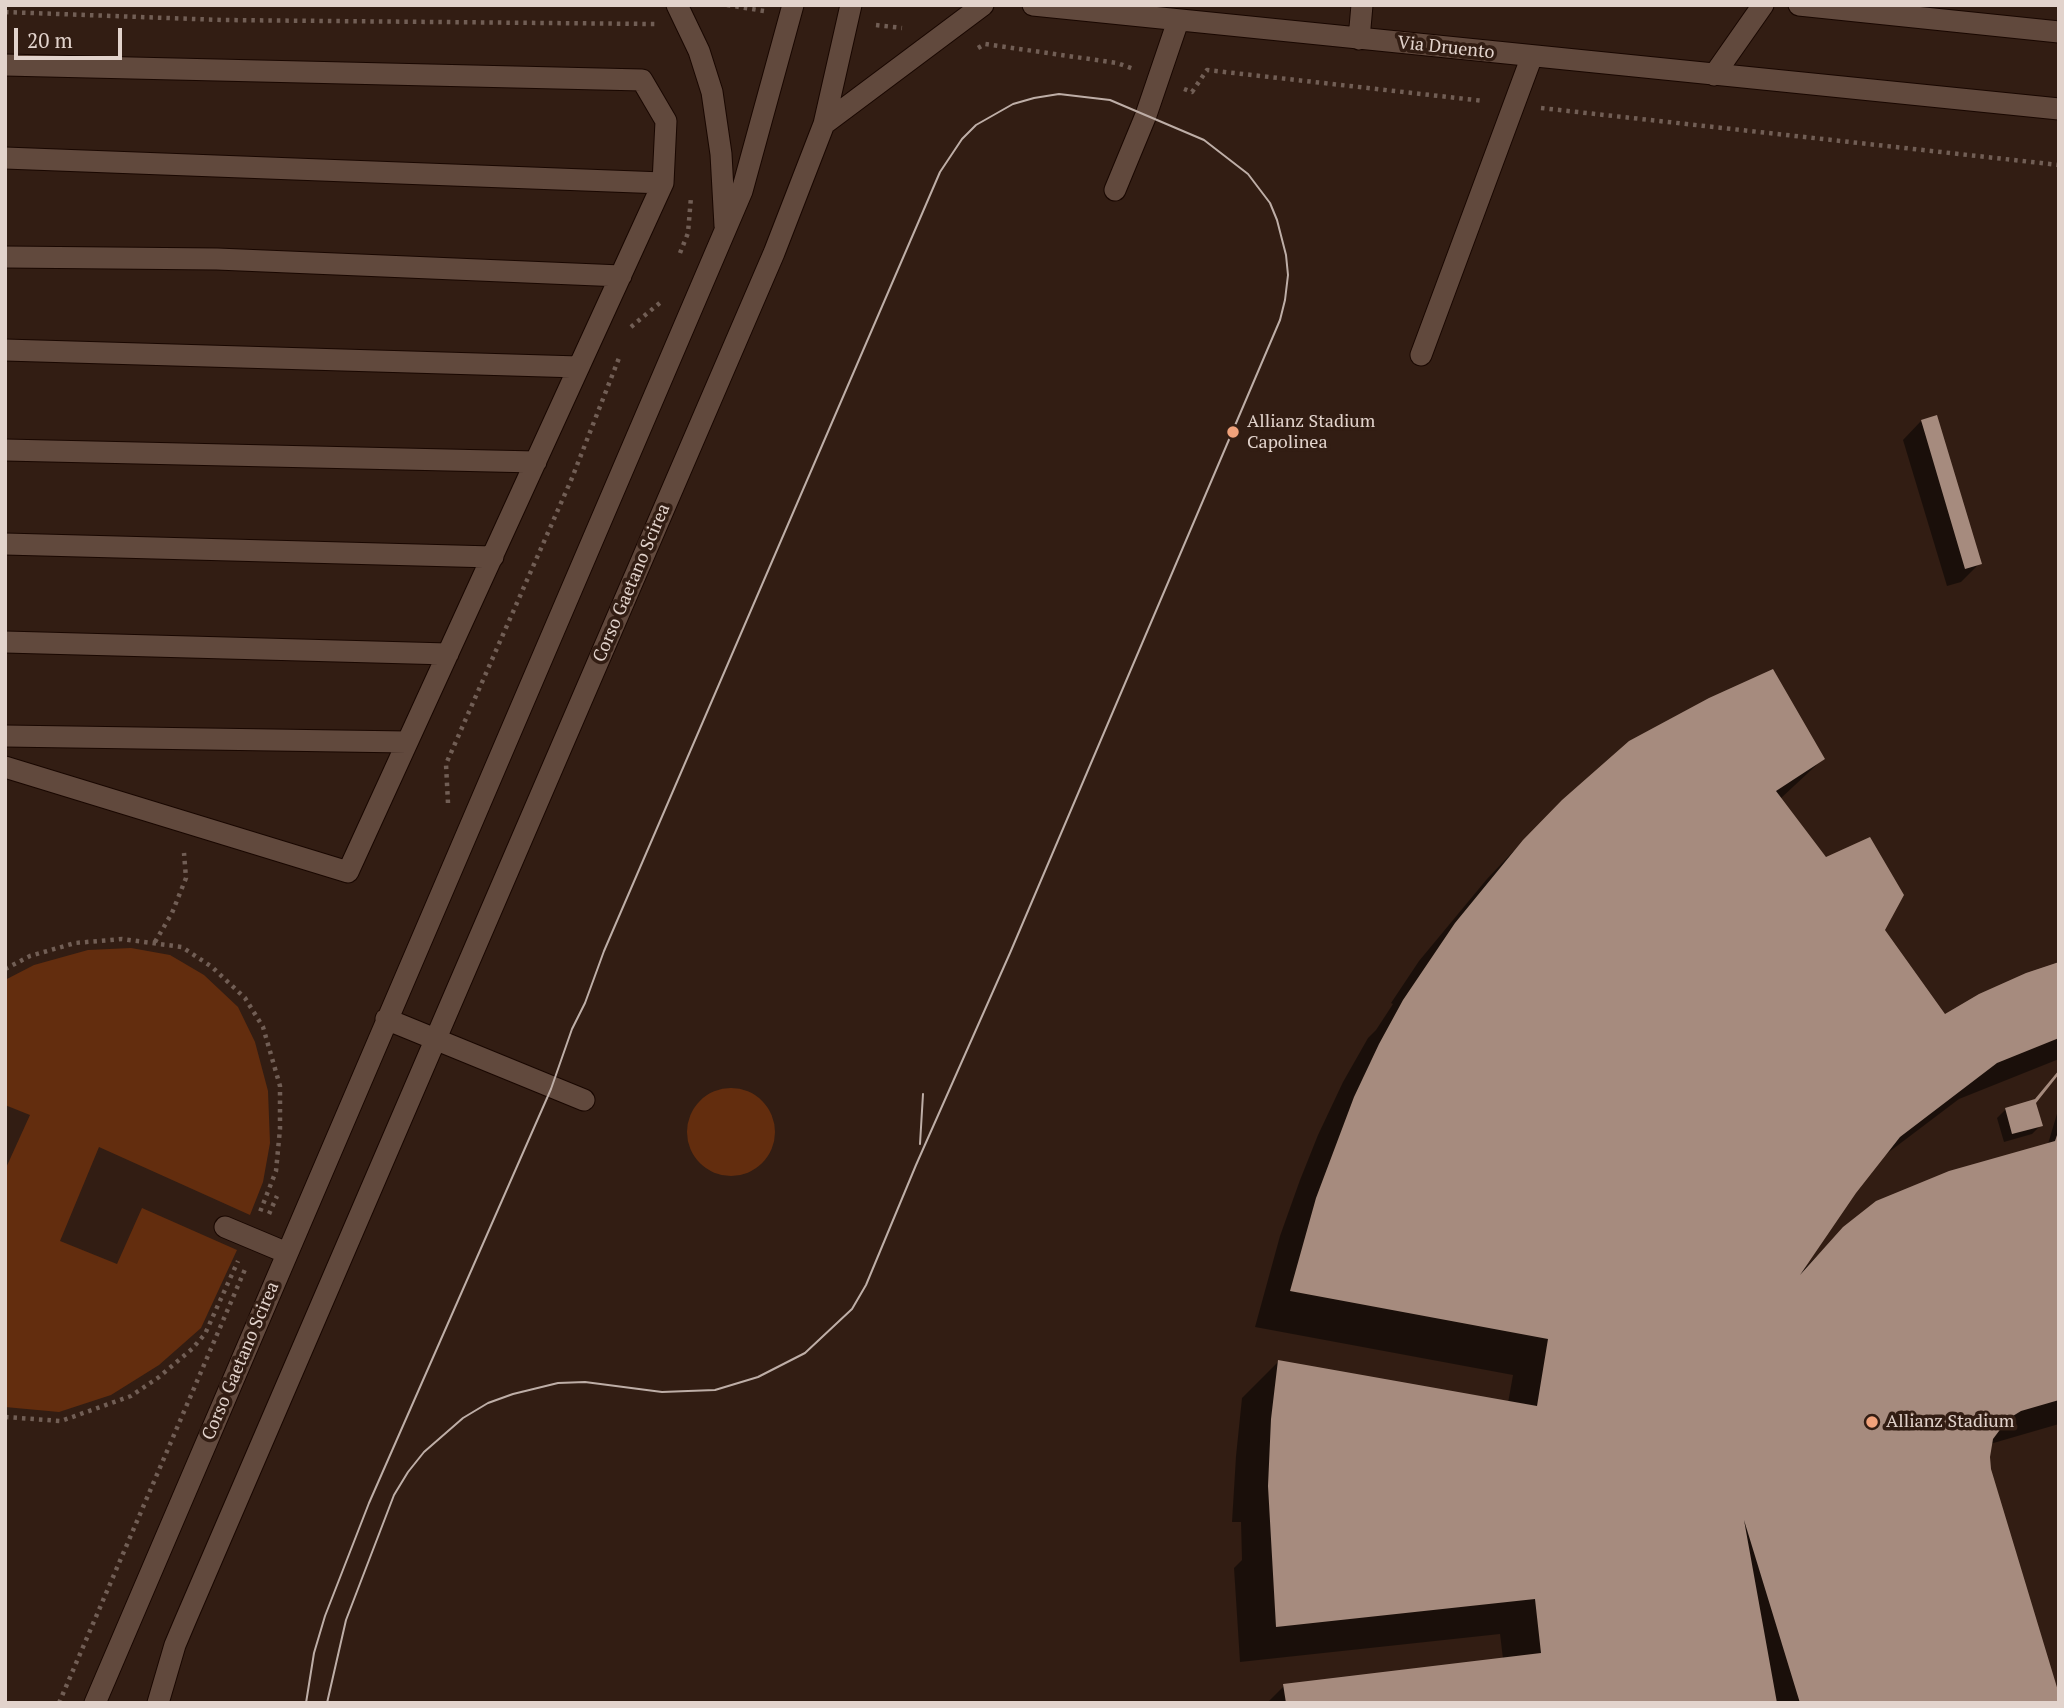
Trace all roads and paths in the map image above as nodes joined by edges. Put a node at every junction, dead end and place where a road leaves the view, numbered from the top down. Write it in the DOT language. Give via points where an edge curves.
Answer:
graph roads {
  1 [pos="727,5"];
  2 [pos="983,5"];
  3 [pos="1033,5"];
  4 [pos="1362,5"];
  5 [pos="1763,5"];
  6 [pos="1799,5"];
  7 [pos="679,8"];
  8 [pos="791,10"];
  9 [pos="5,12"];
  10 [pos="849,14"];
  11 [pos="1178,21"];
  12 [pos="2059,32"];
  13 [pos="1359,39"];
  14 [pos="936,41"];
  15 [pos="975,51"];
  16 [pos="1532,57"];
  17 [pos="5,65"];
  18 [pos="1714,75"];
  19 [pos="1158,80"];
  20 [pos="1514,104"];
  21 [pos="2059,109"];
  22 [pos="824,124"];
  23 [pos="5,158"];
  24 [pos="2059,165"];
  25 [pos="663,183"];
  26 [pos="693,186"];
  27 [pos="1115,190"];
  28 [pos="725,231"];
  29 [pos="680,255"];
  30 [pos="5,257"];
  31 [pos="621,276"];
  32 [pos="663,299"];
  33 [pos="630,328"];
  34 [pos="5,350"];
  35 [pos="620,353"];
  36 [pos="1421,355"];
  37 [pos="579,367"];
  38 [pos="5,450"];
  39 [pos="536,462"];
  40 [pos="5,544"];
  41 [pos="492,556"];
  42 [pos="5,642"];
  43 [pos="448,654"];
  44 [pos="5,736"];
  45 [pos="407,743"];
  46 [pos="5,767"];
  47 [pos="448,805"];
  48 [pos="182,821"];
  49 [pos="5,969"];
  50 [pos="386,1019"];
  51 [pos="436,1040"];
  52 [pos="584,1100"];
  53 [pos="279,1190"];
  54 [pos="225,1227"];
  55 [pos="257,1241"];
  56 [pos="287,1253"];
  57 [pos="59,1703"];
  58 [pos="95,1703"];
  59 [pos="158,1703"];
  1 -- 8 [label="path"];
  2 -- 14 [label="street"];
  3 -- 11 [label="street, Via Druento"];
  4 -- 13 [label="street"];
  5 -- 18 [label="street"];
  6 -- 12 [label="street"];
  7 -- 9 [label="path" via="657,24 221,20"];
  7 -- 28 [label="street, Corso Gaetano Scirea" via="712,92"];
  8 -- 28 [label="street, Corso Gaetano Scirea" via="742,191"];
  10 -- 14 [label="path" via="929,32"];
  10 -- 22 [label="street, Corso Gaetano Scirea"];
  11 -- 13 [label="street, Via Druento"];
  11 -- 19 [label="street"];
  13 -- 16 [label="street, Via Druento"];
  14 -- 22 [label="street"];
  15 -- 19 [label="path" via="985,44 1117,62"];
  16 -- 18 [label="street, Via Druento"];
  16 -- 20 [label="street"];
  17 -- 25 [label="street" via="642,80 666,121"];
  18 -- 21 [label="street, Via Druento"];
  19 -- 20 [label="path" via="1192,92 1207,70"];
  19 -- 27 [label="street"];
  20 -- 24 [label="path"];
  20 -- 36 [label="street"];
  22 -- 51 [label="street, Corso Gaetano Scirea" via="774,253"];
  23 -- 25 [label="street"];
  25 -- 31 [label="street"];
  26 -- 29 [label="path" via="688,233"];
  28 -- 50 [label="street, Corso Gaetano Scirea"];
  30 -- 31 [label="street" via="217,259"];
  31 -- 37 [label="street"];
  32 -- 33 [label="path"];
  34 -- 37 [label="street"];
  35 -- 47 [label="path" via="572,478 446,764"];
  37 -- 39 [label="street"];
  38 -- 39 [label="street"];
  39 -- 41 [label="street"];
  40 -- 41 [label="street"];
  41 -- 43 [label="street"];
  42 -- 43 [label="street"];
  43 -- 45 [label="street"];
  44 -- 45 [label="street"];
  45 -- 48 [label="street" via="348,873"];
  46 -- 48 [label="street"];
  48 -- 49 [label="path" via="186,878 155,942 75,943"];
  50 -- 51 [label="street"];
  50 -- 56 [label="street, Corso Gaetano Scirea"];
  51 -- 52 [label="street"];
  51 -- 59 [label="street, Corso Gaetano Scirea" via="175,1645"];
  53 -- 55 [label="path"];
  54 -- 55 [label="street"];
  55 -- 56 [label="street"];
  55 -- 57 [label="path"];
  56 -- 58 [label="street, Corso Gaetano Scirea"];
}
